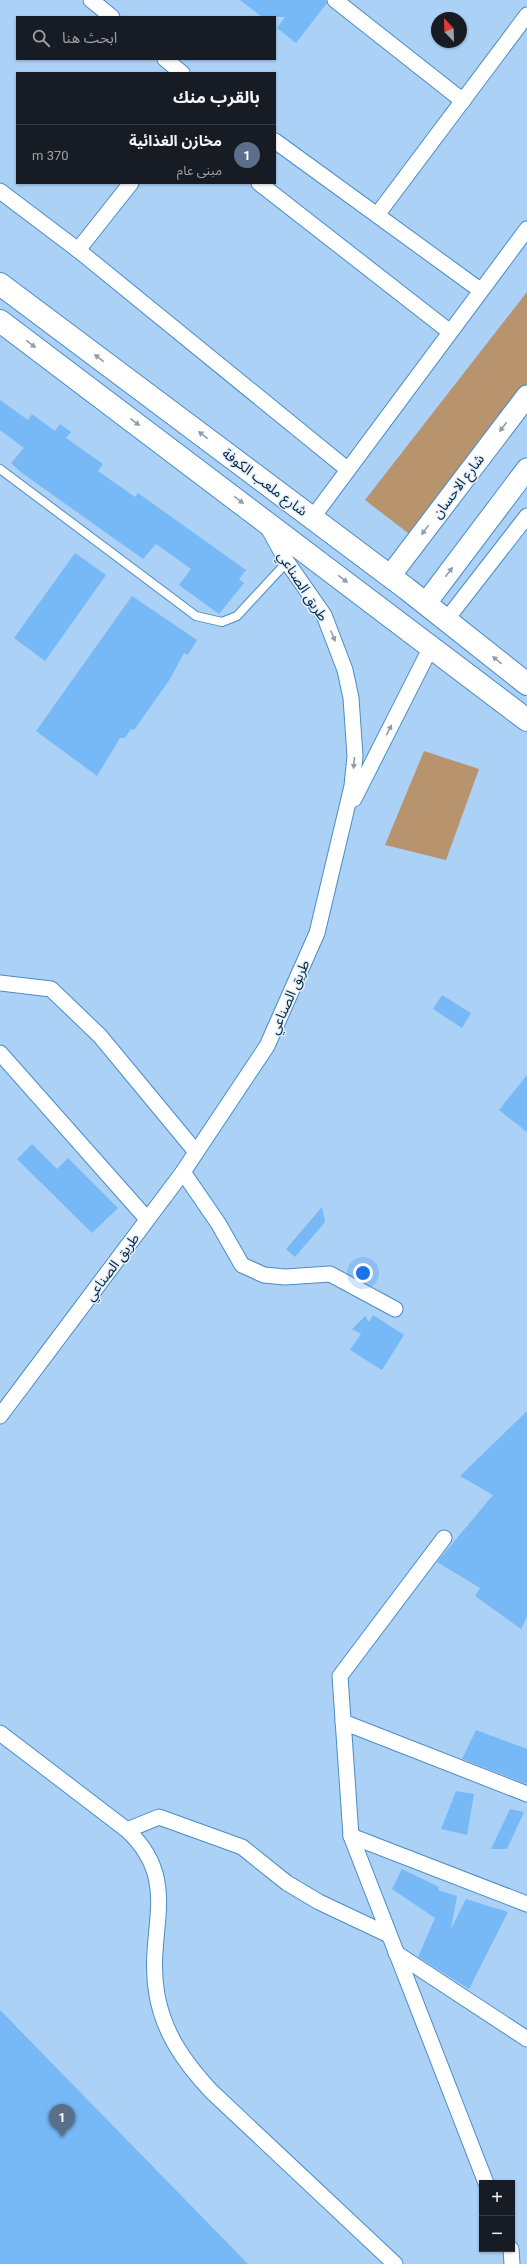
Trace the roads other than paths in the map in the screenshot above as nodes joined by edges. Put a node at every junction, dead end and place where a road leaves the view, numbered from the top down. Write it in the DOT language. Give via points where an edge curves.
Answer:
graph roads {
  1 [pos="91,0"];
  2 [pos="335,0"];
  3 [pos="527,15"];
  4 [pos="111,16"];
  5 [pos="166,60"];
  6 [pos="181,72"];
  7 [pos="463,102"];
  8 [pos="276,142"];
  9 [pos="130,184"];
  10 [pos="260,184"];
  11 [pos="0,191"];
  12 [pos="377,215"];
  13 [pos="527,229"];
  14 [pos="78,250"];
  15 [pos="0,284"];
  16 [pos="480,290"];
  17 [pos="0,321"];
  18 [pos="450,332"];
  19 [pos="527,396"];
  20 [pos="0,469"];
  21 [pos="347,469"];
  22 [pos="527,469"];
  23 [pos="527,516"];
  24 [pos="313,517"];
  25 [pos="264,519"];
  26 [pos="287,562"];
  27 [pos="390,576"];
  28 [pos="426,603"];
  29 [pos="447,619"];
  30 [pos="431,647"];
  31 [pos="527,684"];
  32 [pos="527,720"];
  33 [pos="347,814"];
  34 [pos="0,983"];
  35 [pos="0,1054"];
  36 [pos="196,1152"];
  37 [pos="183,1172"];
  38 [pos="148,1219"];
  39 [pos="394,1309"];
  40 [pos="0,1416"];
  41 [pos="444,1538"];
  42 [pos="343,1722"];
  43 [pos="0,1733"];
  44 [pos="527,1794"];
  45 [pos="127,1830"];
  46 [pos="351,1836"];
  47 [pos="527,1904"];
  48 [pos="389,1935"];
  49 [pos="396,1953"];
  50 [pos="527,2038"];
  51 [pos="485,2180"];
  52 [pos="511,2252"];
  53 [pos="395,2264"];
  54 [pos="512,2264"];
  1 -- 4 [label="street"];
  2 -- 7 [label="street"];
  3 -- 7 [label="street"];
  5 -- 6 [label="street"];
  7 -- 12 [label="street"];
  8 -- 12 [label="street"];
  9 -- 14 [label="street"];
  10 -- 18 [label="street"];
  11 -- 14 [label="street"];
  12 -- 16 [label="street"];
  13 -- 16 [label="street"];
  14 -- 21 [label="street"];
  24 -- 15 [label="main road, شارع ملعب الكوفة, one-way"];
  16 -- 18 [label="street"];
  17 -- 25 [label="main road, one-way"];
  18 -- 21 [label="street"];
  19 -- 27 [label="street, شارع الاحسان, one-way"];
  20 -- 26 [label="lane" via="196,616 222,622 237,616"];
  21 -- 24 [label="street"];
  28 -- 22 [label="street, one-way"];
  23 -- 29 [label="street"];
  24 -- 27 [label="main road, شارع ملعب الكوفة"];
  25 -- 26 [label="street, طريق الصناعي"];
  25 -- 30 [label="main road, one-way"];
  26 -- 33 [label="street, طريق الصناعي, one-way" via="324,615 345,670 354,727 353,778"];
  27 -- 28 [label="main road, شارع ملعب الكوفة"];
  28 -- 29 [label="main road, شارع ملعب الكوفة"];
  31 -- 29 [label="main road, شارع ملعب الكوفة, one-way"];
  30 -- 32 [label="main road"];
  33 -- 30 [label="street, one-way"];
  33 -- 36 [label="street, طريق الصناعي" via="317,933 267,1046"];
  34 -- 36 [label="street" via="51,989 100,1036"];
  35 -- 38 [label="street"];
  36 -- 37 [label="street, طريق الصناعي"];
  37 -- 38 [label="street, طريق الصناعي"];
  37 -- 39 [label="street" via="218,1223 242,1265 264,1275 330,1274"];
  38 -- 40 [label="street, طريق الصناعي"];
  41 -- 42 [label="street" via="340,1676"];
  42 -- 44 [label="street"];
  42 -- 46 [label="street"];
  43 -- 45 [label="street"];
  45 -- 48 [label="street" via="159,1816 242,1847 318,1902"];
  45 -- 53 [label="street" via="145,1849 158,1880 155,1965 157,1994 164,2022 176,2048 192,2071 211,2091"];
  46 -- 47 [label="street"];
  46 -- 48 [label="street"];
  48 -- 49 [label="street"];
  49 -- 50 [label="street"];
  49 -- 51 [label="street"];
  52 -- 54 [label="street"];
}
